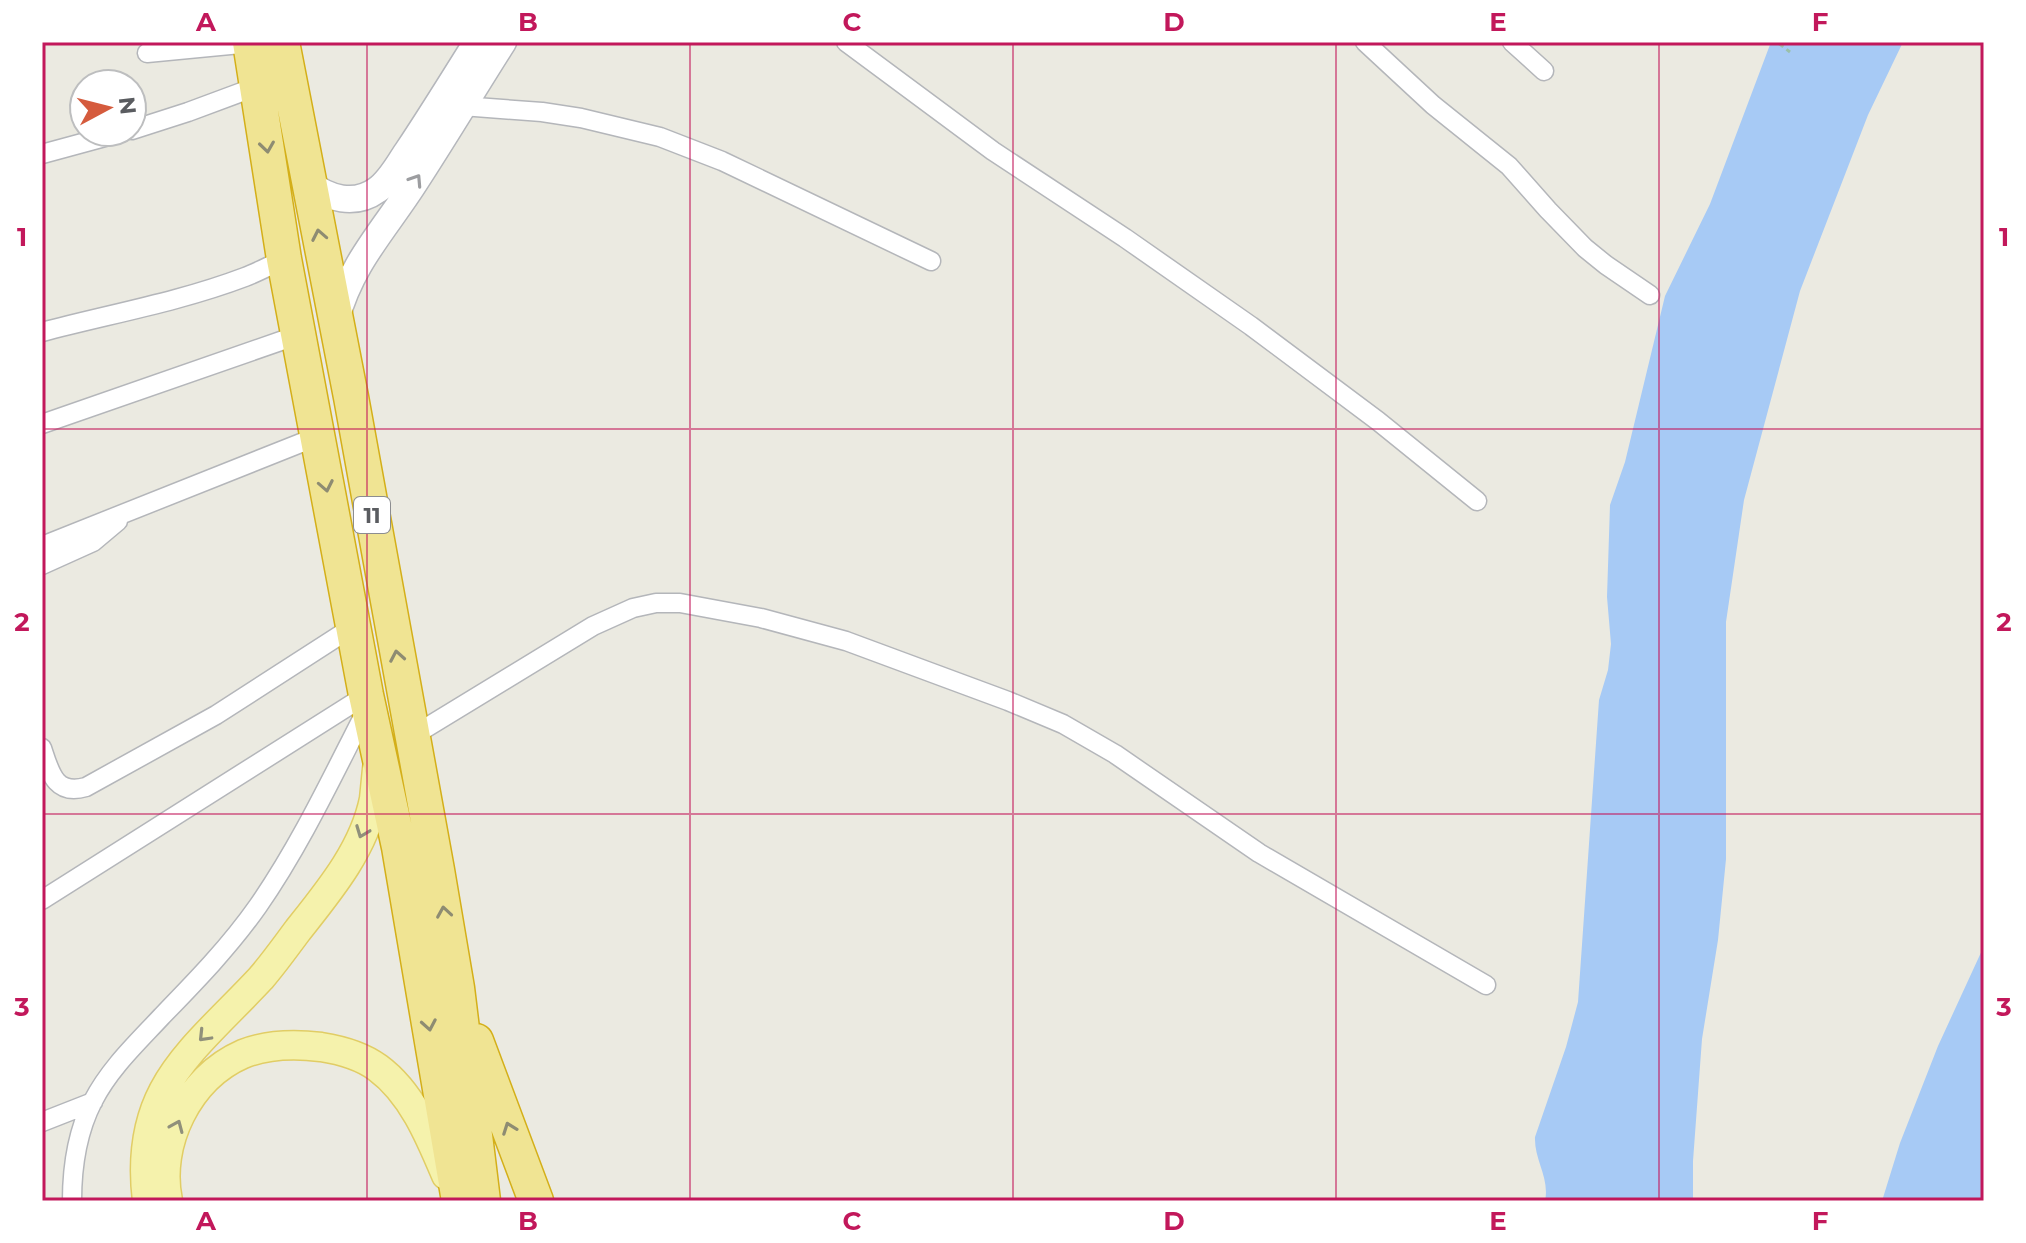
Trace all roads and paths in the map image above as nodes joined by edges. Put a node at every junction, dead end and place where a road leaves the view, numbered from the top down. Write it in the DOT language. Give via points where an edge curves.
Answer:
graph roads {
  1 [pos="250,42"];
  2 [pos="282,42"];
  3 [pos="477,42"];
  4 [pos="503,42"];
  5 [pos="846,42"];
  6 [pos="1365,42"];
  7 [pos="1512,42"];
  8 [pos="1777,42"];
  9 [pos="1790,52"];
  10 [pos="147,53"];
  11 [pos="1544,71"];
  12 [pos="258,86"];
  13 [pos="462,106"];
  14 [pos="438,124"];
  15 [pos="148,125"];
  16 [pos="68,147"];
  17 [pos="42,154"];
  18 [pos="309,183"];
  19 [pos="284,259"];
  20 [pos="931,261"];
  21 [pos="1650,295"];
  22 [pos="336,319"];
  23 [pos="42,332"];
  24 [pos="298,335"];
  25 [pos="351,397"];
  26 [pos="314,421"];
  27 [pos="42,424"];
  28 [pos="1477,501"];
  29 [pos="125,513"];
  30 [pos="42,546"];
  31 [pos="42,565"];
  32 [pos="354,626"];
  33 [pos="369,710"];
  34 [pos="411,737"];
  35 [pos="42,748"];
  36 [pos="42,900"];
  37 [pos="1486,985"];
  38 [pos="457,988"];
  39 [pos="93,1102"];
  40 [pos="42,1122"];
  41 [pos="72,1201"];
  42 [pos="147,1201"];
  43 [pos="168,1201"];
  44 [pos="458,1201"];
  45 [pos="483,1201"];
  46 [pos="536,1201"];
  1 -- 10 [label="street"];
  1 -- 12 [label="highway, 11"];
  2 -- 18 [label="highway, 11"];
  3 -- 14 [label="street"];
  4 -- 13 [label="street"];
  5 -- 28 [label="street" via="993,151 1251,326"];
  6 -- 21 [label="street" via="1509,166 1585,248"];
  7 -- 11 [label="street"];
  8 -- 9 [label="path"];
  12 -- 15 [label="street"];
  12 -- 19 [label="highway, 11, one-way"];
  13 -- 14 [label="street"];
  13 -- 20 [label="street" via="581,118 660,137"];
  14 -- 18 [label="street" via="370,194 338,198"];
  22 -- 14 [label="street, one-way" via="355,269 414,185"];
  16 -- 17 [label="street"];
  22 -- 18 [label="highway, 11, one-way"];
  19 -- 23 [label="street" via="204,291"];
  19 -- 24 [label="highway, 11"];
  22 -- 25 [label="highway, 11"];
  24 -- 26 [label="highway, 11"];
  24 -- 27 [label="street"];
  25 -- 26 [label="highway"];
  34 -- 25 [label="highway, 11, one-way"];
  26 -- 29 [label="street"];
  26 -- 32 [label="highway, 11, one-way"];
  29 -- 30 [label="street"];
  29 -- 31 [label="street" via="93,542"];
  32 -- 33 [label="highway, 11"];
  32 -- 35 [label="street" via="216,715 86,787 60,785"];
  33 -- 36 [label="street"];
  33 -- 39 [label="street" via="258,905 218,958 119,1062"];
  33 -- 42 [label="main road, one-way" via="377,767 360,840 333,886 163,1090 148,1134"];
  33 -- 44 [label="highway, 11, one-way" via="399,847"];
  34 -- 37 [label="street" via="593,626 633,608 680,603 761,618 846,641 1063,724 1259,853"];
  38 -- 34 [label="highway, 11, one-way"];
  38 -- 45 [label="highway, 11"];
  46 -- 38 [label="highway, one-way"];
  39 -- 40 [label="street"];
  39 -- 41 [label="street" via="78,1140"];
  43 -- 44 [label="main road, one-way" via="167,1150 200,1085 242,1054 288,1044 335,1049 378,1068 420,1120"];
}
